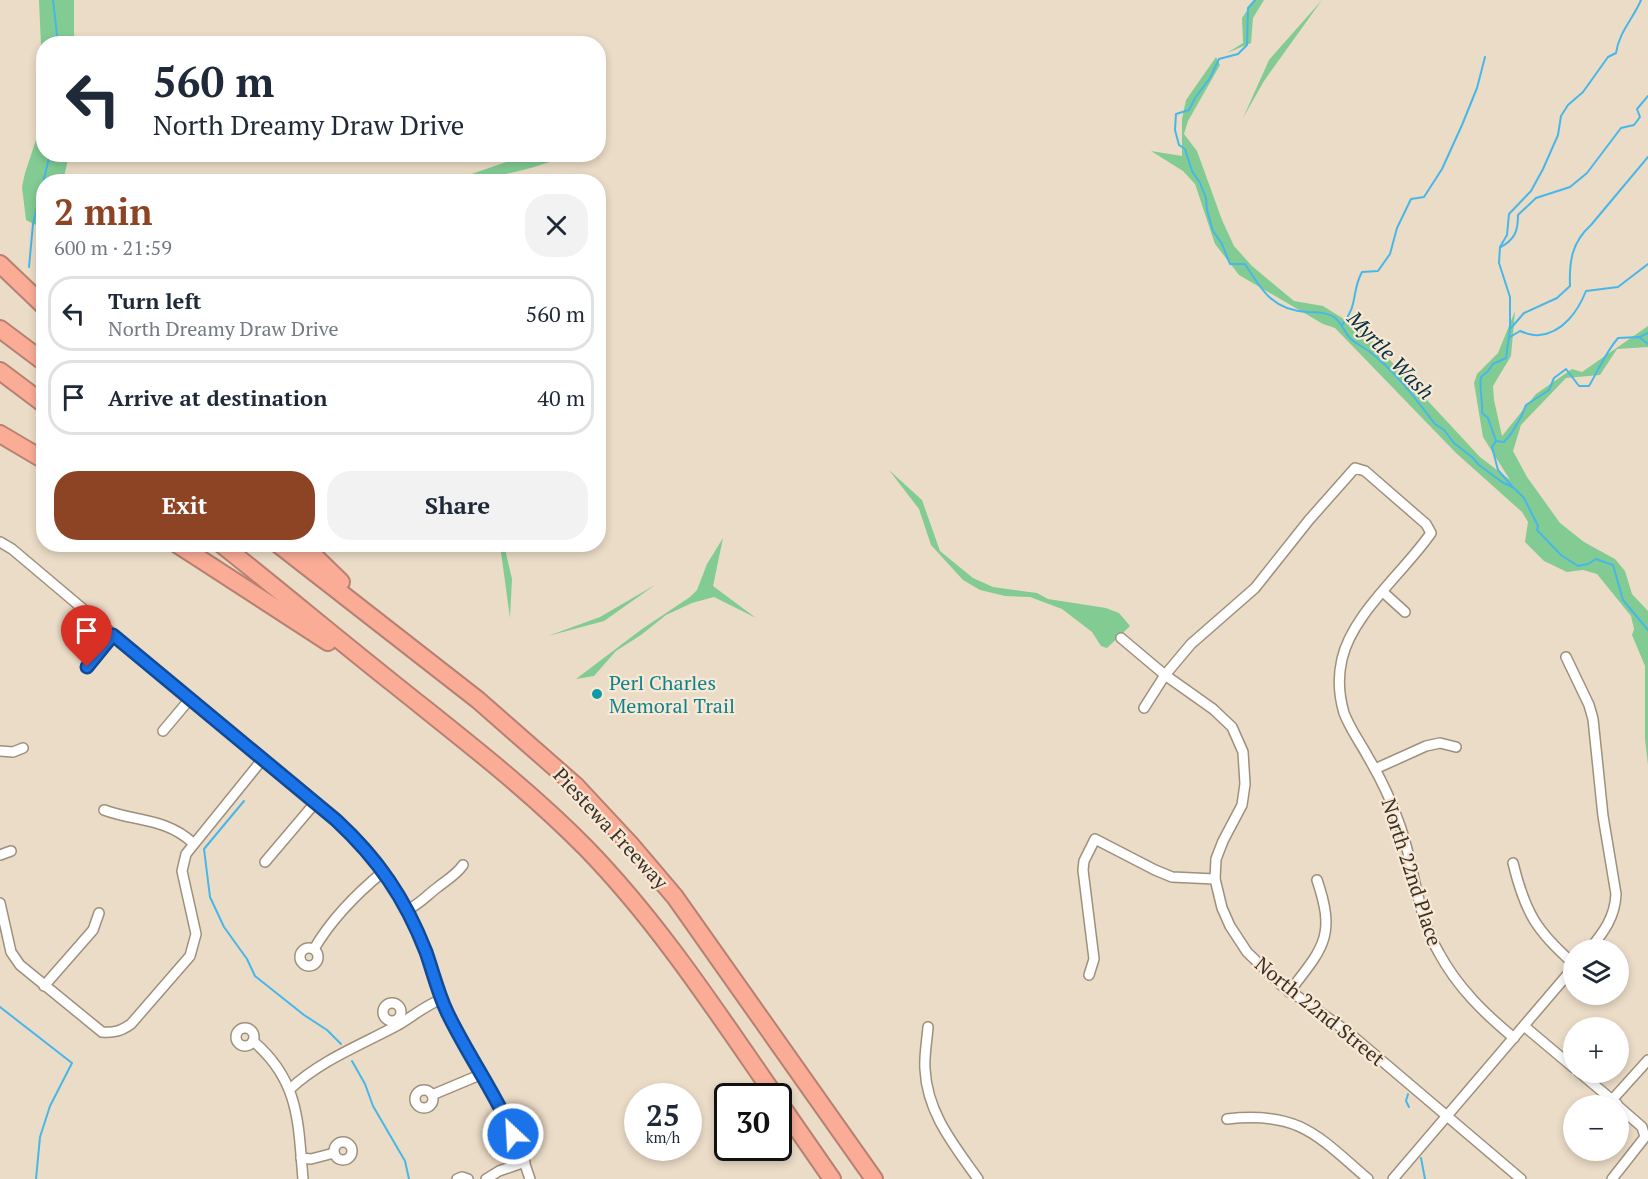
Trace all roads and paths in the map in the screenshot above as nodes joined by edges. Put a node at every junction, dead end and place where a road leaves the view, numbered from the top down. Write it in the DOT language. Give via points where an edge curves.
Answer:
graph roads {
  1 [pos="0,264"];
  2 [pos="36,298"];
  3 [pos="0,328"];
  4 [pos="36,356"];
  5 [pos="0,370"];
  6 [pos="36,398"];
  7 [pos="0,434"];
  8 [pos="36,455"];
  9 [pos="0,542"];
  10 [pos="189,552"];
  11 [pos="231,552"];
  12 [pos="288,552"];
  13 [pos="310,552"];
  14 [pos="1383,592"];
  15 [pos="1405,612"];
  16 [pos="113,635"];
  17 [pos="1121,638"];
  18 [pos="414,650"];
  19 [pos="1566,657"];
  20 [pos="87,667"];
  21 [pos="1165,675"];
  22 [pos="394,684"];
  23 [pos="189,700"];
  24 [pos="1144,708"];
  25 [pos="163,731"];
  26 [pos="1456,747"];
  27 [pos="23,748"];
  28 [pos="0,751"];
  29 [pos="262,760"];
  30 [pos="1375,769"];
  31 [pos="315,803"];
  32 [pos="104,810"];
  33 [pos="194,843"];
  34 [pos="12,851"];
  35 [pos="0,855"];
  36 [pos="265,862"];
  37 [pos="1513,863"];
  38 [pos="463,865"];
  39 [pos="384,871"];
  40 [pos="1215,879"];
  41 [pos="1317,880"];
  42 [pos="0,903"];
  43 [pos="407,910"];
  44 [pos="99,913"];
  45 [pos="1597,939"];
  46 [pos="314,949"];
  47 [pos="1563,955"];
  48 [pos="1089,975"];
  49 [pos="1563,979"];
  50 [pos="44,986"];
  51 [pos="1289,992"];
  52 [pos="442,999"];
  53 [pos="1524,1026"];
  54 [pos="928,1027"];
  55 [pos="1514,1038"];
  56 [pos="253,1041"];
  57 [pos="1563,1059"];
  58 [pos="1648,1060"];
  59 [pos="482,1074"];
  60 [pos="766,1083"];
  61 [pos="1592,1083"];
  62 [pos="290,1089"];
  63 [pos="432,1095"];
  64 [pos="1606,1095"];
  65 [pos="1623,1095"];
  66 [pos="1446,1116"];
  67 [pos="1629,1116"];
  68 [pos="1227,1119"];
  69 [pos="792,1121"];
  70 [pos="334,1153"];
  71 [pos="1629,1157"];
  72 [pos="301,1158"];
  73 [pos="1626,1161"];
  74 [pos="525,1162"];
  75 [pos="303,1179"];
  76 [pos="457,1179"];
  77 [pos="468,1179"];
  78 [pos="486,1179"];
  79 [pos="530,1179"];
  80 [pos="832,1179"];
  81 [pos="874,1179"];
  82 [pos="978,1179"];
  83 [pos="1368,1179"];
  84 [pos="1393,1179"];
  85 [pos="1521,1179"];
  86 [pos="1612,1179"];
  1 -- 2 [label="highway"];
  3 -- 4 [label="highway"];
  5 -- 6 [label="highway"];
  7 -- 8 [label="highway"];
  9 -- 16 [label="street"];
  10 -- 22 [label="highway"];
  11 -- 22 [label="highway, Piestewa Freeway"];
  12 -- 18 [label="highway, Piestewa Freeway"];
  13 -- 18 [label="highway"];
  14 -- 15 [label="street"];
  14 -- 21 [label="street, North 22nd Place" via="1431,533 1426,524 1365,471 1355,468 1255,588 1191,644"];
  14 -- 30 [label="street, North 22nd Place" via="1354,629 1342,656 1340,673 1344,711"];
  16 -- 20 [label="street"];
  16 -- 23 [label="street"];
  17 -- 21 [label="street, North 22nd Street"];
  18 -- 81 [label="highway, Piestewa Freeway" via="576,786 630,844 675,897"];
  19 -- 45 [label="street" via="1593,719 1616,894 1611,921"];
  21 -- 24 [label="street"];
  21 -- 40 [label="street, North 22nd Street" via="1232,727 1243,752 1242,805 1216,859"];
  22 -- 60 [label="highway, Piestewa Freeway" via="529,793 613,877 705,994"];
  23 -- 25 [label="street"];
  23 -- 29 [label="street"];
  26 -- 30 [label="street" via="1440,743"];
  27 -- 28 [label="street"];
  29 -- 31 [label="street"];
  29 -- 33 [label="street"];
  30 -- 55 [label="street, North 22nd Place" via="1400,823 1437,952 1474,1003"];
  31 -- 36 [label="street"];
  31 -- 39 [label="street" via="358,841"];
  32 -- 33 [label="street" via="169,826"];
  33 -- 50 [label="street" via="186,854 182,871 196,934 190,956 130,1024 113,1033 102,1032"];
  34 -- 35 [label="street"];
  37 -- 47 [label="street" via="1520,895 1534,922"];
  38 -- 43 [label="street" via="456,875"];
  39 -- 43 [label="street"];
  39 -- 46 [label="street" via="328,926"];
  40 -- 48 [label="street" via="1172,876 1095,839 1083,870 1094,959"];
  40 -- 51 [label="street, North 22nd Street" via="1222,908 1247,952"];
  41 -- 51 [label="street" via="1327,932 1322,946"];
  42 -- 50 [label="street" via="11,952"];
  43 -- 52 [label="street"];
  44 -- 50 [label="street" via="93,930"];
  49 -- 53 [label="street"];
  51 -- 66 [label="street, North 22nd Street" via="1348,1032"];
  52 -- 59 [label="street"];
  52 -- 62 [label="street" via="339,1055"];
  53 -- 55 [label="street"];
  53 -- 57 [label="street"];
  54 -- 82 [label="street" via="925,1068 931,1102 948,1137"];
  55 -- 66 [label="street"];
  56 -- 62 [label="street" via="273,1062"];
  58 -- 65 [label="street"];
  59 -- 63 [label="street"];
  59 -- 74 [label="street"];
  61 -- 64 [label="street"];
  62 -- 72 [label="street" via="300,1131"];
  66 -- 84 [label="street"];
  66 -- 85 [label="street, North 22nd Street"];
  67 -- 71 [label="street" via="1642,1127 1645,1137"];
  68 -- 83 [label="street" via="1261,1116 1297,1125 1319,1137"];
  69 -- 80 [label="highway"];
  70 -- 72 [label="street"];
  72 -- 75 [label="street"];
  73 -- 86 [label="street"];
  74 -- 78 [label="street"];
  74 -- 79 [label="street"];
  76 -- 77 [label="street"];
}
